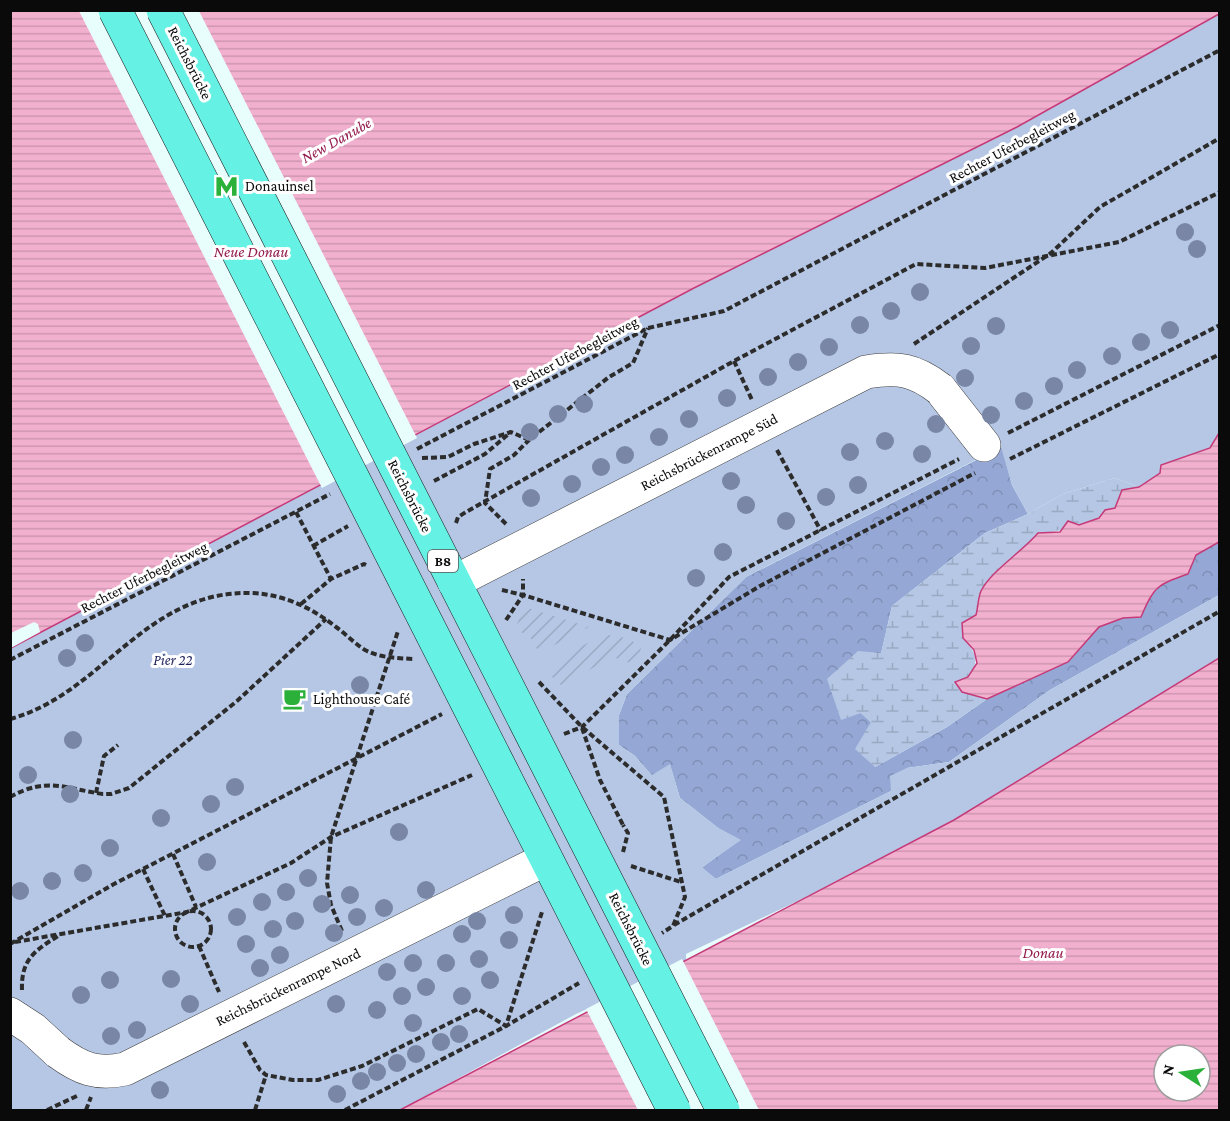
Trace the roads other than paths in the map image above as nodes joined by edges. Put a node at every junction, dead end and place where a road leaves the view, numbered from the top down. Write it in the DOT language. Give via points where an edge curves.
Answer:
graph roads {
  1 [pos="115,10"];
  2 [pos="163,10"];
  3 [pos="991,458"];
  4 [pos="467,576"];
  5 [pos="546,859"];
  6 [pos="22,1021"];
  7 [pos="674,1110"];
  8 [pos="723,1110"];
  1 -- 5 [label="main road, bridge"];
  2 -- 4 [label="main road, Reichsbrücke / B8, bridge"];
  3 -- 4 [label="lane, Reichsbrückenrampe Süd, bridge" via="940,389 924,377 888,368 866,372"];
  4 -- 8 [label="main road, Reichsbrücke / B8, bridge"];
  5 -- 6 [label="lane, Reichsbrückenrampe Nord, bridge" via="125,1068 108,1073 73,1063"];
  5 -- 7 [label="main road, bridge"];
}
